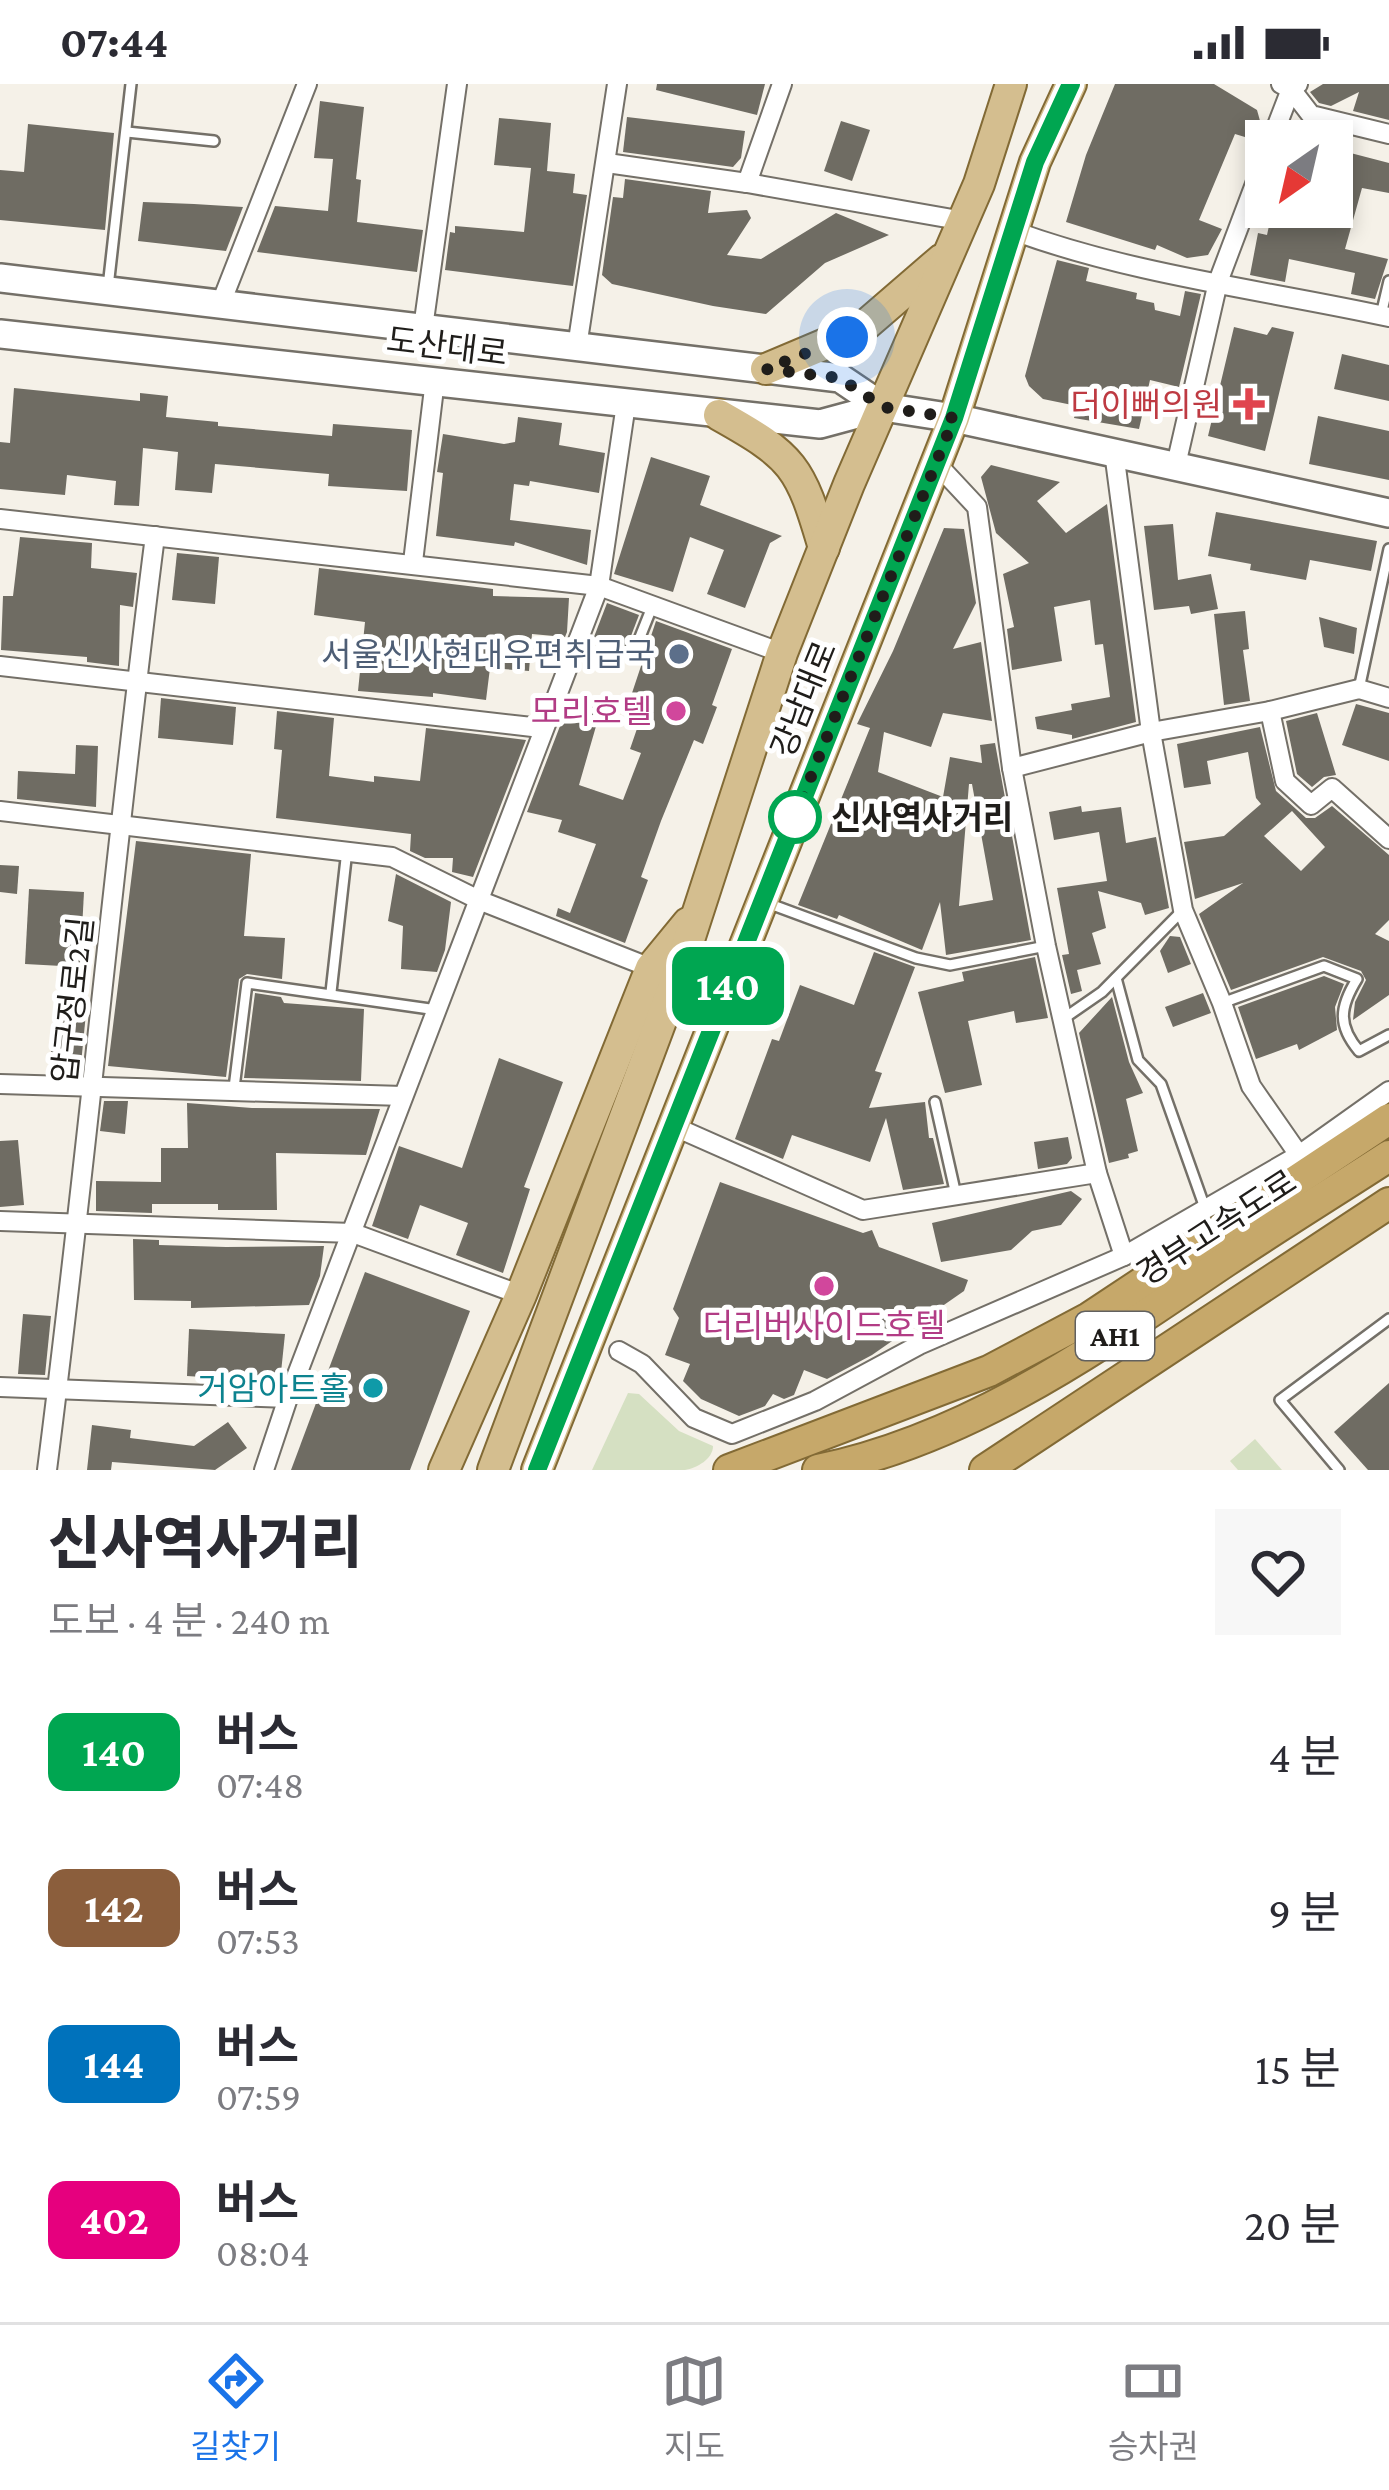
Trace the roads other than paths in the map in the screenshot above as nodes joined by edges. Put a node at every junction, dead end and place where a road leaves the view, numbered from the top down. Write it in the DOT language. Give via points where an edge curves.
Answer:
graph roads {
  1 [pos="131,84"];
  2 [pos="307,84"];
  3 [pos="458,84"];
  4 [pos="617,84"];
  5 [pos="782,84"];
  6 [pos="1011,84"];
  7 [pos="1056,84"];
  8 [pos="1071,84"];
  9 [pos="1290,86"];
  10 [pos="1278,120"];
  11 [pos="127,132"];
  12 [pos="1389,134"];
  13 [pos="214,141"];
  14 [pos="1035,162"];
  15 [pos="607,163"];
  16 [pos="748,182"];
  17 [pos="1245,211"];
  18 [pos="964,221"];
  19 [pos="1014,231"];
  20 [pos="950,252"];
  21 [pos="0,278"];
  22 [pos="1389,281"];
  23 [pos="1218,283"];
  24 [pos="108,291"];
  25 [pos="221,303"];
  26 [pos="1385,316"];
  27 [pos="423,328"];
  28 [pos="0,334"];
  29 [pos="577,346"];
  30 [pos="766,369"];
  31 [pos="435,380"];
  32 [pos="626,404"];
  33 [pos="883,407"];
  34 [pos="719,415"];
  35 [pos="954,418"];
  36 [pos="1114,452"];
  37 [pos="935,462"];
  38 [pos="1176,465"];
  39 [pos="1389,513"];
  40 [pos="0,519"];
  41 [pos="155,536"];
  42 [pos="824,548"];
  43 [pos="1389,549"];
  44 [pos="413,562"];
  45 [pos="599,586"];
  46 [pos="652,607"];
  47 [pos="634,652"];
  48 [pos="782,653"];
  49 [pos="0,665"];
  50 [pos="136,680"];
  51 [pos="1359,689"];
  52 [pos="1389,698"];
  53 [pos="1270,711"];
  54 [pos="542,728"];
  55 [pos="1151,733"];
  56 [pos="1012,768"];
  57 [pos="0,811"];
  58 [pos="119,826"];
  59 [pos="1389,839"];
  60 [pos="347,850"];
  61 [pos="761,900"];
  62 [pos="481,901"];
  63 [pos="699,909"];
  64 [pos="1183,910"];
  65 [pos="1046,946"];
  66 [pos="651,968"];
  67 [pos="1115,978"];
  68 [pos="331,992"];
  69 [pos="1222,1003"];
  70 [pos="437,1010"];
  71 [pos="1062,1019"];
  72 [pos="1389,1035"];
  73 [pos="0,1084"];
  74 [pos="94,1086"];
  75 [pos="234,1088"];
  76 [pos="1389,1091"];
  77 [pos="403,1096"];
  78 [pos="935,1102"];
  79 [pos="1381,1123"];
  80 [pos="673,1126"];
  81 [pos="1299,1155"];
  82 [pos="1389,1156"];
  83 [pos="1097,1173"];
  84 [pos="956,1195"];
  85 [pos="1389,1203"];
  86 [pos="1204,1208"];
  87 [pos="0,1221"];
  88 [pos="80,1222"];
  89 [pos="353,1234"];
  90 [pos="1124,1256"];
  91 [pos="521,1295"];
  92 [pos="1389,1319"];
  93 [pos="619,1351"];
  94 [pos="0,1387"];
  95 [pos="58,1388"];
  96 [pos="288,1398"];
  97 [pos="47,1470"];
  98 [pos="264,1470"];
  99 [pos="444,1470"];
  100 [pos="493,1470"];
  101 [pos="537,1470"];
  102 [pos="729,1470"];
  103 [pos="818,1470"];
  104 [pos="985,1470"];
  105 [pos="1339,1470"];
  1 -- 11 [label="lane"];
  2 -- 25 [label="street"];
  3 -- 27 [label="street"];
  4 -- 15 [label="street"];
  5 -- 16 [label="street"];
  6 -- 18 [label="main road, 강남대로"];
  7 -- 14 [label="lane"];
  8 -- 14 [label="main road, 강남대로"];
  9 -- 10 [label="street"];
  9 -- 12 [label="street" via="1311,115"];
  11 -- 13 [label="lane"];
  11 -- 24 [label="lane"];
  14 -- 19 [label="main road, 강남대로"];
  15 -- 16 [label="street"];
  15 -- 29 [label="street"];
  16 -- 18 [label="street"];
  17 -- 23 [label="street"];
  18 -- 20 [label="main road, 강남대로"];
  19 -- 23 [label="street"];
  19 -- 35 [label="main road, 강남대로"];
  20 -- 30 [label="main road" via="861,329"];
  20 -- 33 [label="main road, 강남대로"];
  21 -- 24 [label="main road, 도산대로"];
  22 -- 26 [label="lane"];
  23 -- 26 [label="street"];
  23 -- 38 [label="street"];
  24 -- 25 [label="main road, 도산대로"];
  25 -- 27 [label="main road, 도산대로"];
  27 -- 29 [label="main road, 도산대로"];
  28 -- 31 [label="main road, 도산대로"];
  29 -- 30 [label="main road, 도산대로"];
  30 -- 33 [label="main road, 도산대로" via="840,378"];
  31 -- 32 [label="main road, 도산대로"];
  31 -- 44 [label="street"];
  32 -- 34 [label="main road, 도산대로"];
  32 -- 45 [label="street"];
  33 -- 34 [label="main road, 도산대로" via="820,424"];
  33 -- 35 [label="main road, 도산대로"];
  33 -- 42 [label="main road, 강남대로"];
  34 -- 42 [label="main road" via="794,467"];
  35 -- 36 [label="main road, 도산대로"];
  35 -- 37 [label="main road, 강남대로"];
  36 -- 38 [label="main road, 도산대로"];
  36 -- 55 [label="street"];
  37 -- 56 [label="street" via="977,507"];
  37 -- 61 [label="main road, 강남대로"];
  38 -- 39 [label="main road, 도산대로"];
  40 -- 41 [label="street"];
  41 -- 44 [label="street"];
  41 -- 50 [label="street, 압구정로2길"];
  42 -- 48 [label="main road, 강남대로"];
  43 -- 51 [label="lane"];
  44 -- 45 [label="street"];
  45 -- 46 [label="street"];
  45 -- 54 [label="street"];
  46 -- 47 [label="lane"];
  46 -- 48 [label="street"];
  48 -- 63 [label="main road, 강남대로"];
  49 -- 50 [label="street"];
  50 -- 54 [label="street"];
  50 -- 58 [label="street, 압구정로2길"];
  51 -- 52 [label="street"];
  51 -- 53 [label="street"];
  53 -- 55 [label="street"];
  53 -- 59 [label="street" via="1285,782 1311,805 1333,788"];
  54 -- 62 [label="street"];
  55 -- 56 [label="street"];
  55 -- 64 [label="street"];
  56 -- 65 [label="street"];
  57 -- 58 [label="street"];
  58 -- 60 [label="street"];
  58 -- 74 [label="street, 압구정로2길"];
  60 -- 62 [label="street" via="392,856"];
  60 -- 68 [label="lane"];
  61 -- 65 [label="lane" via="950,965"];
  61 -- 80 [label="main road, 강남대로"];
  62 -- 66 [label="street"];
  62 -- 70 [label="street"];
  63 -- 66 [label="main road"];
  63 -- 100 [label="main road, 강남대로"];
  64 -- 67 [label="lane"];
  64 -- 69 [label="street"];
  65 -- 71 [label="street"];
  66 -- 91 [label="main road"];
  67 -- 71 [label="lane"];
  67 -- 86 [label="lane" via="1138,1060 1161,1084"];
  68 -- 70 [label="lane"];
  68 -- 75 [label="lane" via="247,983"];
  69 -- 72 [label="lane" via="1324,966 1357,980 1341,1015 1342,1031 1359,1051"];
  69 -- 81 [label="street" via="1250,1086"];
  70 -- 77 [label="street"];
  71 -- 83 [label="street"];
  73 -- 74 [label="street"];
  74 -- 75 [label="street"];
  74 -- 88 [label="street, 압구정로2길"];
  75 -- 77 [label="street"];
  76 -- 81 [label="street"];
  77 -- 89 [label="street"];
  78 -- 84 [label="lane"];
  79 -- 102 [label="highway" via="1049,1340 905,1406"];
  80 -- 84 [label="street" via="863,1210"];
  80 -- 101 [label="main road, 강남대로"];
  81 -- 86 [label="street"];
  82 -- 103 [label="highway, 경부고속도로 / AH1" via="1048,1379 971,1418"];
  83 -- 84 [label="street"];
  83 -- 90 [label="street"];
  85 -- 104 [label="highway, AH1"];
  86 -- 90 [label="street"];
  87 -- 88 [label="street"];
  88 -- 89 [label="street"];
  88 -- 95 [label="street, 압구정로2길"];
  89 -- 91 [label="street"];
  89 -- 96 [label="street"];
  90 -- 93 [label="street" via="732,1435 694,1418"];
  91 -- 99 [label="main road"];
  92 -- 105 [label="lane" via="1280,1400"];
  94 -- 95 [label="street"];
  95 -- 96 [label="street"];
  95 -- 97 [label="street, 압구정로2길"];
  96 -- 98 [label="street"];
}
